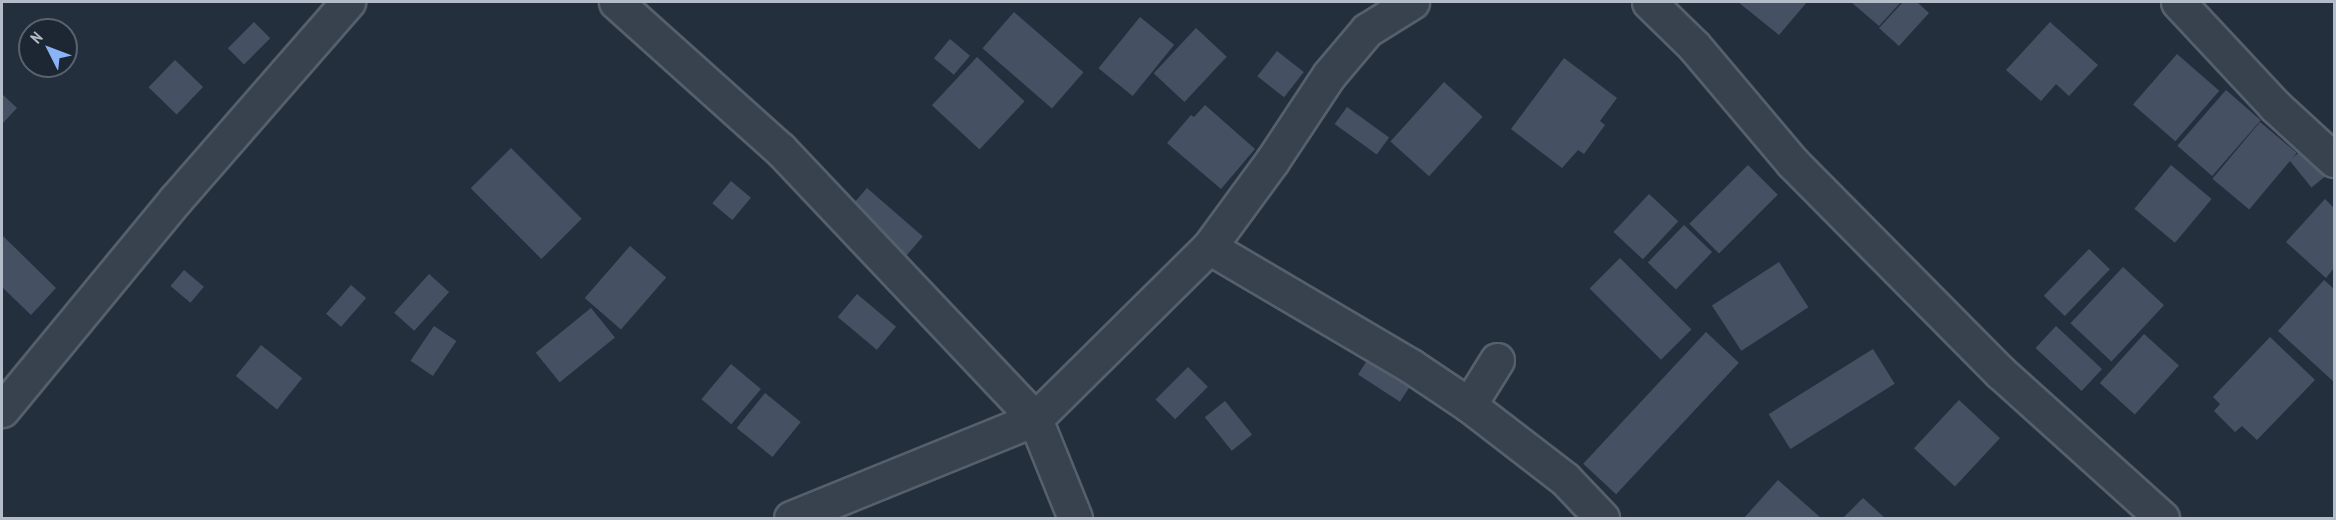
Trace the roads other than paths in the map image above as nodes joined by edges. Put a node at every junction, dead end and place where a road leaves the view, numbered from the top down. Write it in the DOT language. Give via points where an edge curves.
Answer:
graph roads {
  1 [pos="348,2"];
  2 [pos="616,2"];
  3 [pos="1412,2"];
  4 [pos="1649,2"];
  5 [pos="2178,2"];
  6 [pos="2334,160"];
  7 [pos="1209,247"];
  8 [pos="1497,360"];
  9 [pos="1469,405"];
  10 [pos="2,408"];
  11 [pos="1035,419"];
  12 [pos="791,519"];
  13 [pos="1075,519"];
  14 [pos="1602,519"];
  15 [pos="2162,519"];
  1 -- 10 [label="street"];
  2 -- 11 [label="street" via="780,149"];
  3 -- 7 [label="street" via="1367,30 1329,75"];
  4 -- 15 [label="street" via="1694,46 1793,163 1958,330"];
  5 -- 6 [label="street" via="2275,106"];
  7 -- 9 [label="street" via="1411,366"];
  7 -- 11 [label="street"];
  8 -- 9 [label="street"];
  9 -- 14 [label="street" via="1565,479"];
  11 -- 12 [label="street"];
  11 -- 13 [label="street"];
}
